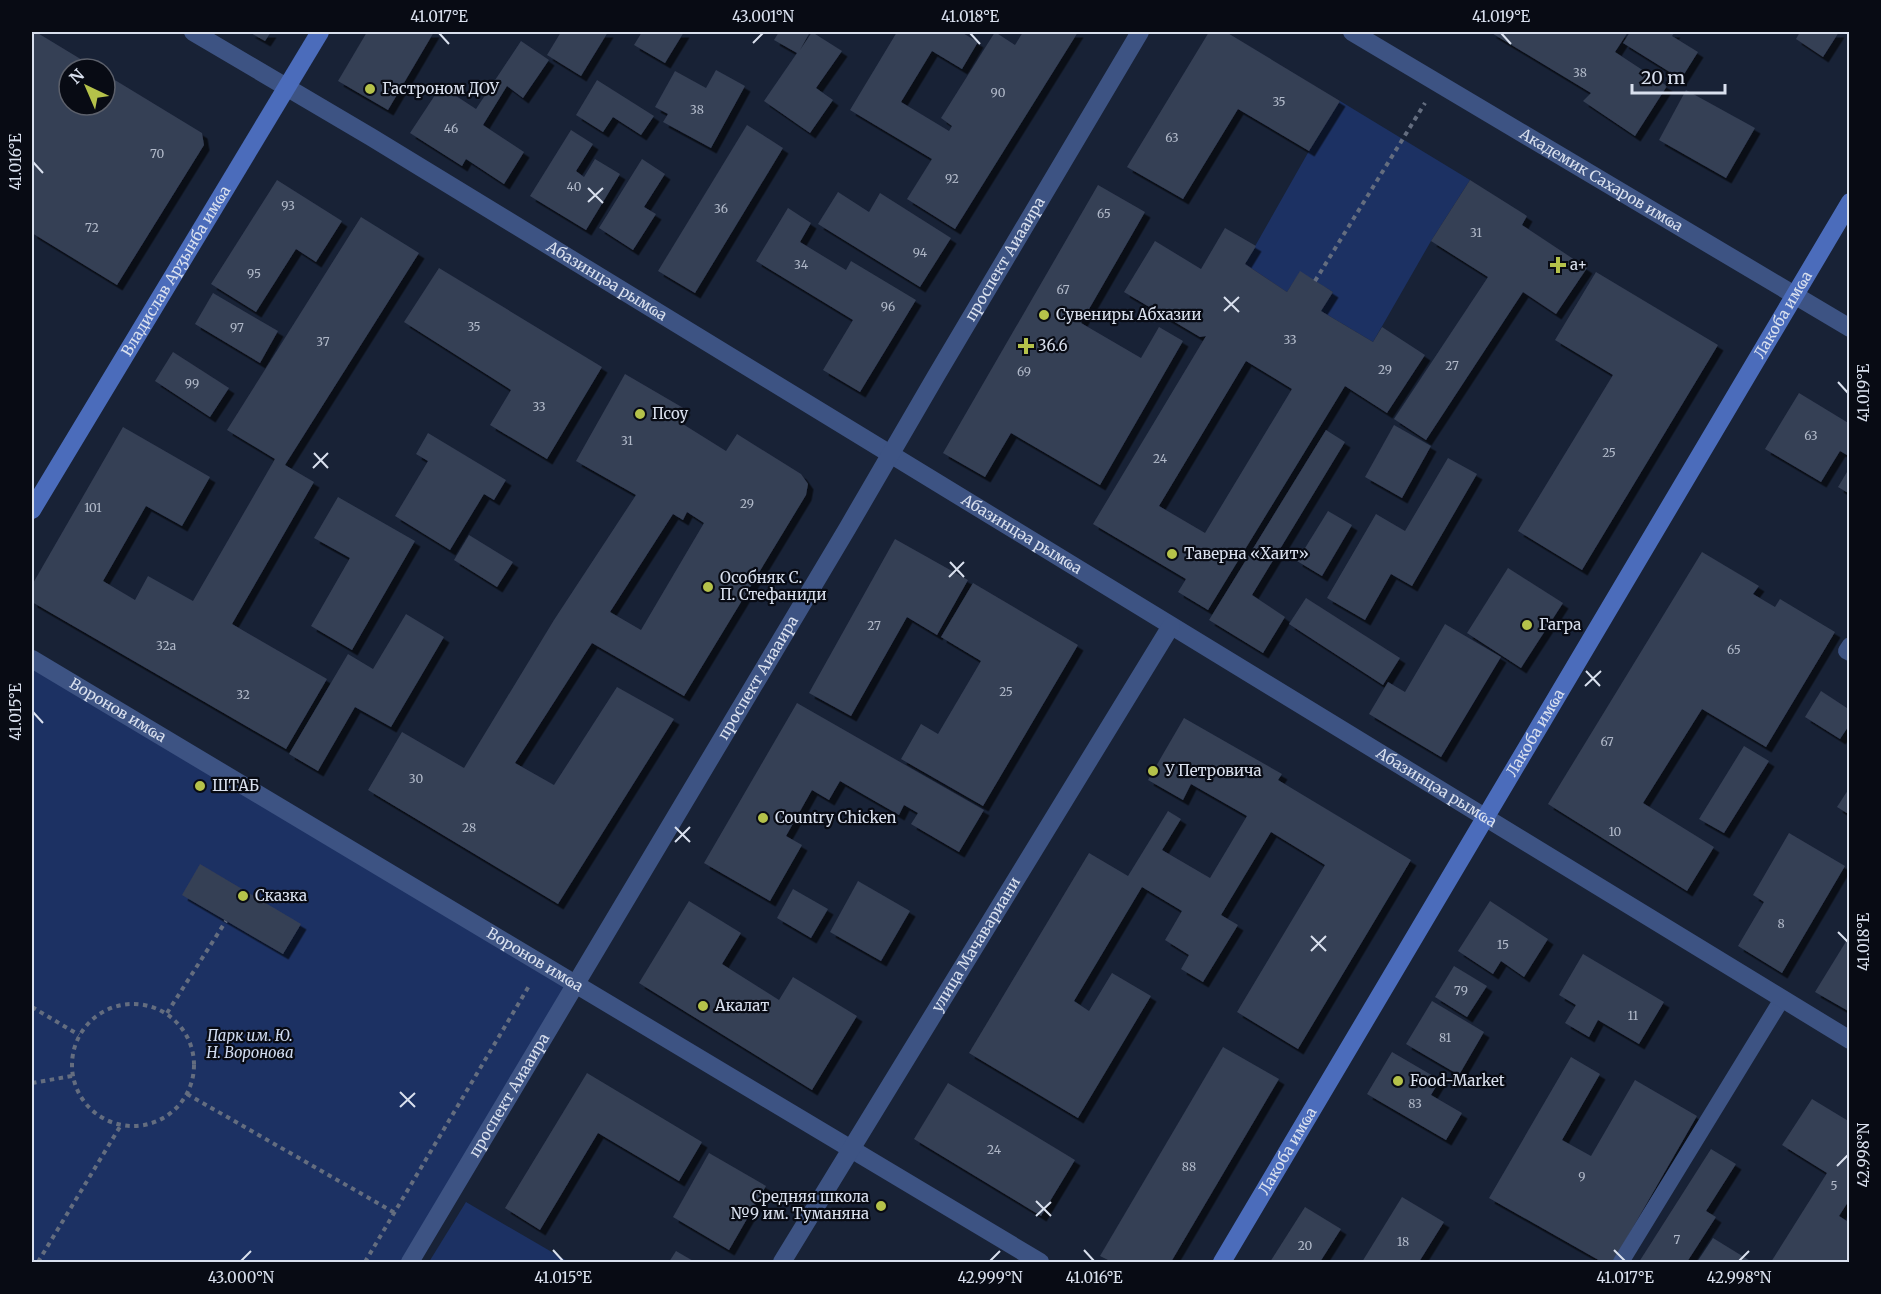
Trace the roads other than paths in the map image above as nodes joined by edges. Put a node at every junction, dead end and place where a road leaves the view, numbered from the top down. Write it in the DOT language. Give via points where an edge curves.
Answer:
graph roads {
  1 [pos="193,32"];
  2 [pos="320,32"];
  3 [pos="1140,32"];
  4 [pos="1352,32"];
  5 [pos="287,86"];
  6 [pos="1850,202"];
  7 [pos="1793,295"];
  8 [pos="1850,328"];
  9 [pos="890,454"];
  10 [pos="32,510"];
  11 [pos="1170,626"];
  12 [pos="1850,645"];
  13 [pos="1850,653"];
  14 [pos="32,658"];
  15 [pos="1485,818"];
  16 [pos="575,984"];
  17 [pos="1782,999"];
  18 [pos="1850,1040"];
  19 [pos="851,1149"];
  20 [pos="410,1263"];
  21 [pos="782,1263"];
  22 [pos="1040,1263"];
  23 [pos="1222,1263"];
  24 [pos="1621,1263"];
  1 -- 5 [label="street, Абазинцәа рымҩа"];
  2 -- 5 [label="main road, Владислав Арӡынба имҩа"];
  3 -- 9 [label="street, проспект Аиааира"];
  4 -- 7 [label="street, Академик Сахаров имҩа"];
  5 -- 9 [label="street, Абазинцәа рымҩа"];
  5 -- 10 [label="main road, Владислав Арӡынба имҩа"];
  6 -- 7 [label="main road, Лакоба имҩа"];
  7 -- 8 [label="street, Академик Сахаров имҩа"];
  7 -- 15 [label="main road, Лакоба имҩа"];
  9 -- 11 [label="street, Абазинцәа рымҩа"];
  9 -- 16 [label="street, проспект Аиааира"];
  11 -- 15 [label="street, Абазинцәа рымҩа"];
  11 -- 19 [label="street, улица Мачавариани"];
  12 -- 13 [label="lane" via="1846,651"];
  14 -- 16 [label="street, Воронов имҩа"];
  15 -- 17 [label="street, Абазинцәа рымҩа"];
  15 -- 23 [label="main road, Лакоба имҩа"];
  16 -- 19 [label="street, Воронов имҩа"];
  16 -- 20 [label="street, проспект Аиааира"];
  17 -- 18 [label="street, Абазинцәа рымҩа"];
  17 -- 24 [label="lane"];
  19 -- 21 [label="street, улица Мачавариани"];
  19 -- 22 [label="street, Воронов имҩа"];
}
